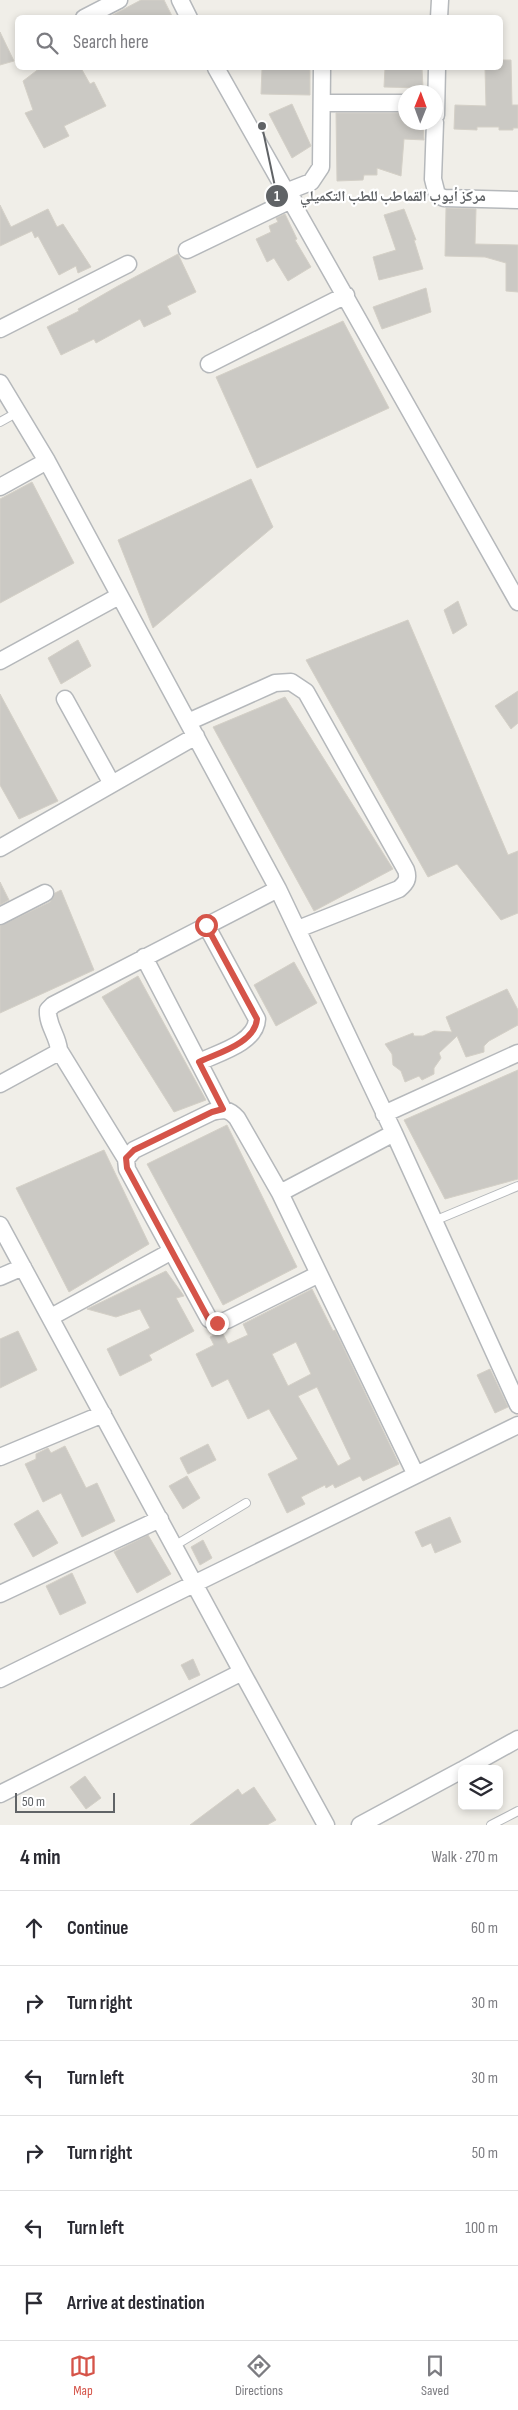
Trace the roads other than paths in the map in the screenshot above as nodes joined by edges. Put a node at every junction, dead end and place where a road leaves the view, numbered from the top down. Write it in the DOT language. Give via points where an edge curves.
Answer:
graph roads {
  1 [pos="119,0"];
  2 [pos="180,0"];
  3 [pos="440,0"];
  4 [pos="90,15"];
  5 [pos="188,15"];
  6 [pos="439,15"];
  7 [pos="217,70"];
  8 [pos="322,70"];
  9 [pos="437,70"];
  10 [pos="437,85"];
  11 [pos="323,103"];
  12 [pos="398,103"];
  13 [pos="435,130"];
  14 [pos="290,195"];
  15 [pos="518,200"];
  16 [pos="187,250"];
  17 [pos="128,264"];
  18 [pos="346,295"];
  19 [pos="0,329"];
  20 [pos="210,364"];
  21 [pos="0,383"];
  22 [pos="18,412"];
  23 [pos="0,422"];
  24 [pos="47,461"];
  25 [pos="0,488"];
  26 [pos="119,596"];
  27 [pos="518,602"];
  28 [pos="0,660"];
  29 [pos="66,699"];
  30 [pos="192,729"];
  31 [pos="112,784"];
  32 [pos="0,848"];
  33 [pos="278,889"];
  34 [pos="44,893"];
  35 [pos="0,916"];
  36 [pos="206,925"];
  37 [pos="298,929"];
  38 [pos="144,957"];
  39 [pos="59,1050"];
  40 [pos="518,1053"];
  41 [pos="199,1062"];
  42 [pos="0,1084"];
  43 [pos="223,1109"];
  44 [pos="384,1114"];
  45 [pos="394,1133"];
  46 [pos="126,1158"];
  47 [pos="518,1186"];
  48 [pos="280,1193"];
  49 [pos="434,1220"];
  50 [pos="0,1225"];
  51 [pos="172,1251"];
  52 [pos="23,1267"];
  53 [pos="319,1274"];
  54 [pos="0,1277"];
  55 [pos="51,1317"];
  56 [pos="518,1405"];
  57 [pos="103,1414"];
  58 [pos="518,1425"];
  59 [pos="0,1457"];
  60 [pos="416,1475"];
  61 [pos="246,1503"];
  62 [pos="160,1519"];
  63 [pos="174,1546"];
  64 [pos="195,1584"];
  65 [pos="0,1594"];
  66 [pos="242,1672"];
  67 [pos="0,1679"];
  68 [pos="518,1739"];
  69 [pos="470,1765"];
  70 [pos="458,1772"];
  71 [pos="0,1794"];
  72 [pos="518,1811"];
  73 [pos="326,1825"];
  74 [pos="360,1825"];
  75 [pos="491,1825"];
  1 -- 4 [label="street"];
  2 -- 5 [label="street"];
  3 -- 6 [label="street"];
  7 -- 14 [label="street"];
  8 -- 11 [label="street"];
  9 -- 10 [label="street"];
  11 -- 12 [label="street"];
  11 -- 14 [label="street" via="322,168 311,182"];
  13 -- 15 [label="street" via="433,179 437,195 444,198"];
  14 -- 16 [label="street"];
  14 -- 18 [label="street"];
  17 -- 19 [label="street"];
  18 -- 20 [label="street"];
  18 -- 27 [label="street"];
  21 -- 22 [label="street"];
  22 -- 23 [label="lane"];
  22 -- 24 [label="street"];
  24 -- 25 [label="street"];
  24 -- 26 [label="street"];
  26 -- 28 [label="street"];
  26 -- 30 [label="street"];
  29 -- 31 [label="street"];
  30 -- 31 [label="street"];
  30 -- 33 [label="street"];
  30 -- 37 [label="street" via="275,683 291,682 306,692 406,870 406,883 399,888"];
  31 -- 32 [label="street"];
  33 -- 36 [label="street"];
  33 -- 37 [label="street"];
  34 -- 35 [label="street"];
  36 -- 38 [label="street"];
  36 -- 41 [label="street" via="257,1019 257,1028 250,1036"];
  37 -- 44 [label="street"];
  38 -- 39 [label="street" via="48,1010"];
  38 -- 41 [label="street"];
  39 -- 42 [label="street"];
  39 -- 46 [label="street"];
  40 -- 44 [label="street"];
  41 -- 43 [label="street"];
  43 -- 46 [label="street" via="134,1150"];
  43 -- 48 [label="street" via="231,1111 237,1118"];
  44 -- 45 [label="street"];
  45 -- 48 [label="street"];
  45 -- 49 [label="street"];
  46 -- 51 [label="street" via="127,1168"];
  47 -- 49 [label="lane"];
  48 -- 53 [label="street"];
  49 -- 56 [label="street"];
  50 -- 52 [label="street"];
  51 -- 53 [label="street" via="209,1320 217,1323"];
  51 -- 55 [label="street"];
  52 -- 54 [label="street"];
  52 -- 55 [label="street"];
  53 -- 60 [label="street"];
  55 -- 57 [label="street"];
  57 -- 59 [label="street"];
  57 -- 62 [label="street"];
  58 -- 60 [label="street"];
  60 -- 64 [label="street"];
  61 -- 63 [label="lane"];
  62 -- 63 [label="street"];
  62 -- 65 [label="street"];
  63 -- 64 [label="street"];
  64 -- 66 [label="street"];
  64 -- 67 [label="street"];
  66 -- 71 [label="street"];
  66 -- 73 [label="street"];
  68 -- 69 [label="street"];
  70 -- 74 [label="street"];
  72 -- 75 [label="lane"];
}
